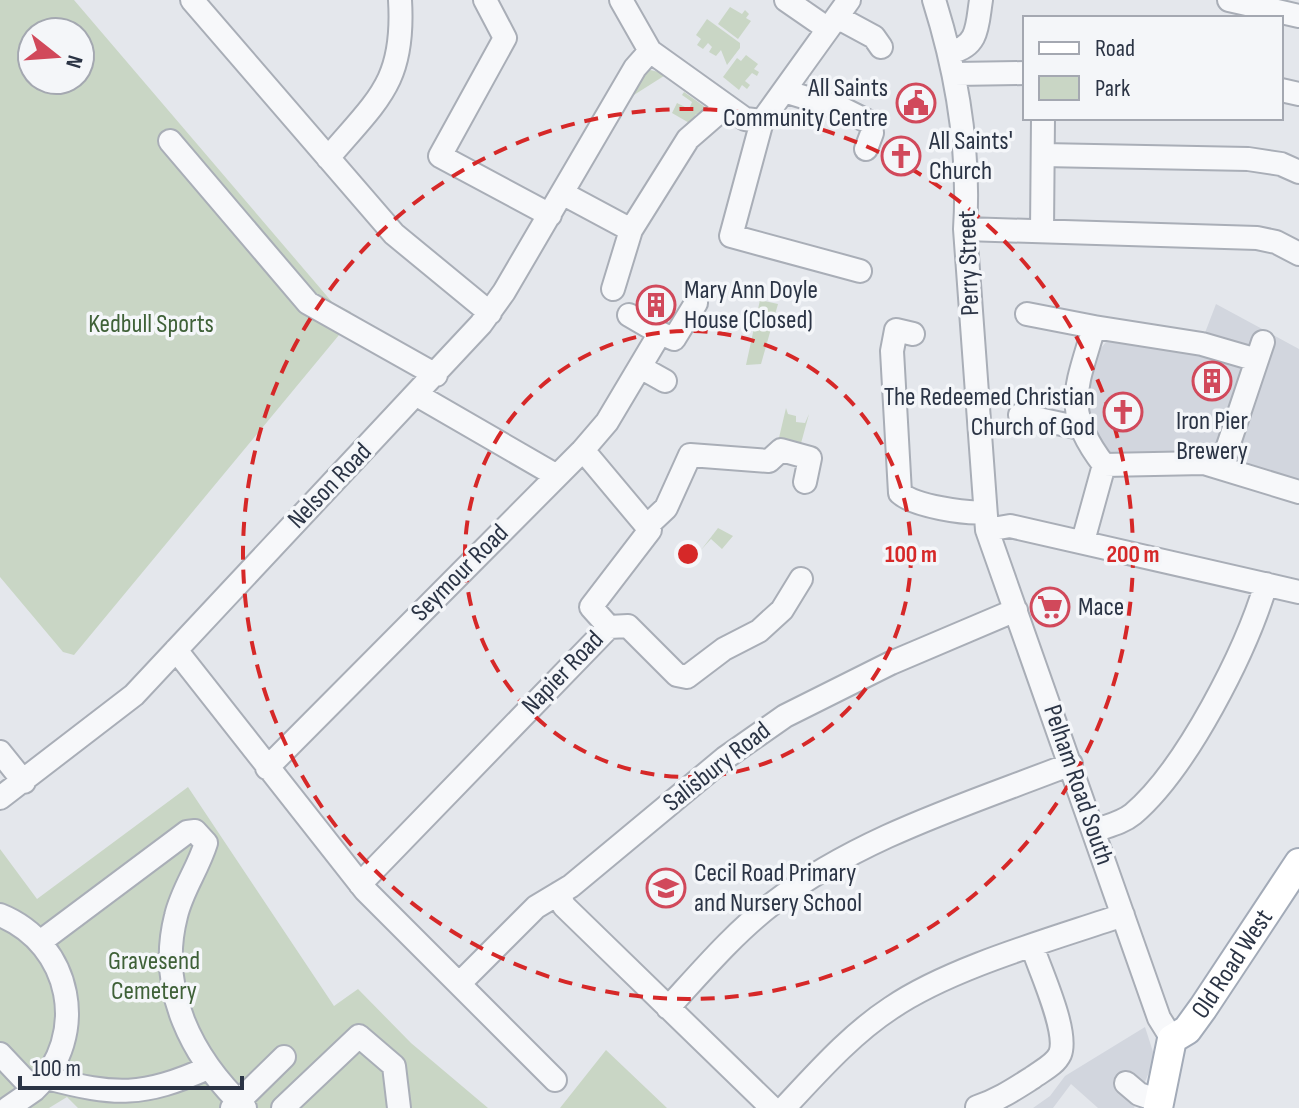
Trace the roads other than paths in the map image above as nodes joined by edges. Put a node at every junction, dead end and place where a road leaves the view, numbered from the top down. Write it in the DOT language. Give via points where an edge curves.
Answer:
graph roads {
  1 [pos="192,0"];
  2 [pos="400,0"];
  3 [pos="485,0"];
  4 [pos="621,0"];
  5 [pos="786,0"];
  6 [pos="934,0"];
  7 [pos="981,0"];
  8 [pos="1229,0"];
  9 [pos="838,15"];
  10 [pos="1299,16"];
  11 [pos="881,47"];
  12 [pos="650,51"];
  13 [pos="953,63"];
  14 [pos="1023,73"];
  15 [pos="784,91"];
  16 [pos="726,106"];
  17 [pos="1043,120"];
  18 [pos="762,121"];
  19 [pos="170,141"];
  20 [pos="866,149"];
  21 [pos="1043,155"];
  22 [pos="328,158"];
  23 [pos="1299,172"];
  24 [pos="562,193"];
  25 [pos="550,215"];
  26 [pos="965,229"];
  27 [pos="631,230"];
  28 [pos="1042,231"];
  29 [pos="1299,254"];
  30 [pos="860,271"];
  31 [pos="613,289"];
  32 [pos="696,303"];
  33 [pos="490,313"];
  34 [pos="1027,314"];
  35 [pos="629,315"];
  36 [pos="1094,327"];
  37 [pos="905,332"];
  38 [pos="660,333"];
  39 [pos="640,367"];
  40 [pos="436,375"];
  41 [pos="665,381"];
  42 [pos="417,395"];
  43 [pos="1020,415"];
  44 [pos="1080,428"];
  45 [pos="583,450"];
  46 [pos="1104,465"];
  47 [pos="1221,467"];
  48 [pos="557,476"];
  49 [pos="805,482"];
  50 [pos="1299,492"];
  51 [pos="986,521"];
  52 [pos="648,525"];
  53 [pos="1083,541"];
  54 [pos="801,579"];
  55 [pos="1266,584"];
  56 [pos="1299,592"];
  57 [pos="1016,610"];
  58 [pos="609,627"];
  59 [pos="176,650"];
  60 [pos="0,752"];
  61 [pos="1071,764"];
  62 [pos="267,768"];
  63 [pos="24,782"];
  64 [pos="0,798"];
  65 [pos="1094,831"];
  66 [pos="1299,863"];
  67 [pos="360,884"];
  68 [pos="559,893"];
  69 [pos="0,915"];
  70 [pos="1123,915"];
  71 [pos="40,942"];
  72 [pos="1032,946"];
  73 [pos="459,984"];
  74 [pos="668,1008"];
  75 [pos="1172,1039"];
  76 [pos="0,1054"];
  77 [pos="284,1057"];
  78 [pos="208,1068"];
  79 [pos="555,1080"];
  80 [pos="1126,1083"];
  81 [pos="41,1084"];
  82 [pos="1002,1104"];
  83 [pos="1159,1104"];
  84 [pos="238,1106"];
  85 [pos="977,1107"];
  86 [pos="8,1108"];
  87 [pos="283,1108"];
  88 [pos="399,1108"];
  89 [pos="772,1108"];
  90 [pos="784,1108"];
  1 -- 22 [label="street"];
  2 -- 22 [label="street" via="402,41 386,89"];
  3 -- 25 [label="street" via="505,38 440,156"];
  4 -- 12 [label="street"];
  5 -- 9 [label="street"];
  6 -- 13 [label="street, Perry Street"];
  7 -- 13 [label="street" via="974,41"];
  8 -- 10 [label="street"];
  9 -- 11 [label="street"];
  9 -- 15 [label="street"];
  12 -- 16 [label="street"];
  12 -- 24 [label="street, Nelson Road"];
  13 -- 14 [label="street"];
  13 -- 26 [label="street, Perry Street" via="967,196"];
  15 -- 18 [label="street"];
  15 -- 20 [label="street" via="871,123"];
  16 -- 18 [label="street" via="749,121"];
  16 -- 27 [label="street" via="688,139"];
  17 -- 21 [label="street"];
  18 -- 30 [label="street" via="731,236"];
  19 -- 40 [label="street" via="308,303"];
  21 -- 23 [label="street" via="1248,159"];
  21 -- 28 [label="street"];
  22 -- 33 [label="street" via="403,243"];
  24 -- 25 [label="street, Nelson Road"];
  24 -- 27 [label="street"];
  25 -- 33 [label="street, Nelson Road"];
  26 -- 28 [label="street"];
  26 -- 51 [label="street, Perry Street"];
  27 -- 31 [label="street"];
  28 -- 29 [label="street" via="1257,238"];
  32 -- 38 [label="street" via="674,339"];
  33 -- 40 [label="street, Nelson Road"];
  34 -- 36 [label="street"];
  35 -- 38 [label="street"];
  36 -- 44 [label="street" via="1074,397"];
  36 -- 47 [label="street" via="1260,351"];
  37 -- 51 [label="street" via="892,353 899,490 903,497"];
  38 -- 39 [label="street, Seymour Road"];
  39 -- 41 [label="street"];
  39 -- 45 [label="street, Seymour Road"];
  40 -- 42 [label="street, Nelson Road"];
  42 -- 48 [label="street"];
  42 -- 59 [label="street, Nelson Road"];
  43 -- 44 [label="street"];
  44 -- 46 [label="street"];
  45 -- 48 [label="street, Seymour Road"];
  45 -- 52 [label="street"];
  46 -- 47 [label="street"];
  46 -- 53 [label="street"];
  47 -- 50 [label="street"];
  48 -- 62 [label="street, Seymour Road"];
  49 -- 52 [label="street" via="808,456 781,450 765,460 690,455 666,508"];
  51 -- 53 [label="street"];
  51 -- 57 [label="street, Pelham Road South"];
  52 -- 58 [label="street, Napier Road" via="648,535 591,607"];
  53 -- 55 [label="street"];
  54 -- 58 [label="street" via="782,610 759,631 687,677 677,675 628,626"];
  55 -- 56 [label="street"];
  55 -- 65 [label="street" via="1239,658 1162,783 1133,814"];
  57 -- 61 [label="street, Pelham Road South"];
  57 -- 68 [label="street, Salisbury Road" via="785,716"];
  58 -- 67 [label="street, Napier Road"];
  59 -- 62 [label="street"];
  59 -- 63 [label="street, Nelson Road" via="134,695"];
  60 -- 63 [label="street"];
  61 -- 65 [label="street, Pelham Road South"];
  61 -- 74 [label="street" via="888,836 809,878 756,918"];
  62 -- 67 [label="street"];
  63 -- 64 [label="street, Nelson Road"];
  65 -- 70 [label="street, Pelham Road South"];
  66 -- 75 [label="main road, Old Road West" via="1203,1008 1187,1030"];
  67 -- 73 [label="street"];
  68 -- 73 [label="street, Salisbury Road" via="536,907"];
  68 -- 74 [label="street" via="564,906"];
  69 -- 71 [label="street"];
  70 -- 72 [label="street"];
  70 -- 75 [label="street, Pelham Road South" via="1159,1018"];
  71 -- 78 [label="street" via="187,832 203,836 203,852 175,918 171,976 178,1008"];
  71 -- 81 [label="street" via="62,976 68,1012 62,1050"];
  72 -- 82 [label="street" via="1063,1044 1054,1062"];
  72 -- 90 [label="street" via="892,1007 847,1043"];
  73 -- 79 [label="street"];
  74 -- 89 [label="street"];
  75 -- 83 [label="main road, Old Road West"];
  76 -- 81 [label="street"];
  77 -- 84 [label="street"];
  78 -- 81 [label="street" via="148,1090 119,1093"];
  78 -- 84 [label="street"];
  80 -- 83 [label="street"];
  81 -- 86 [label="street"];
  82 -- 85 [label="street"];
  87 -- 88 [label="street" via="362,1036 394,1066"];
}
